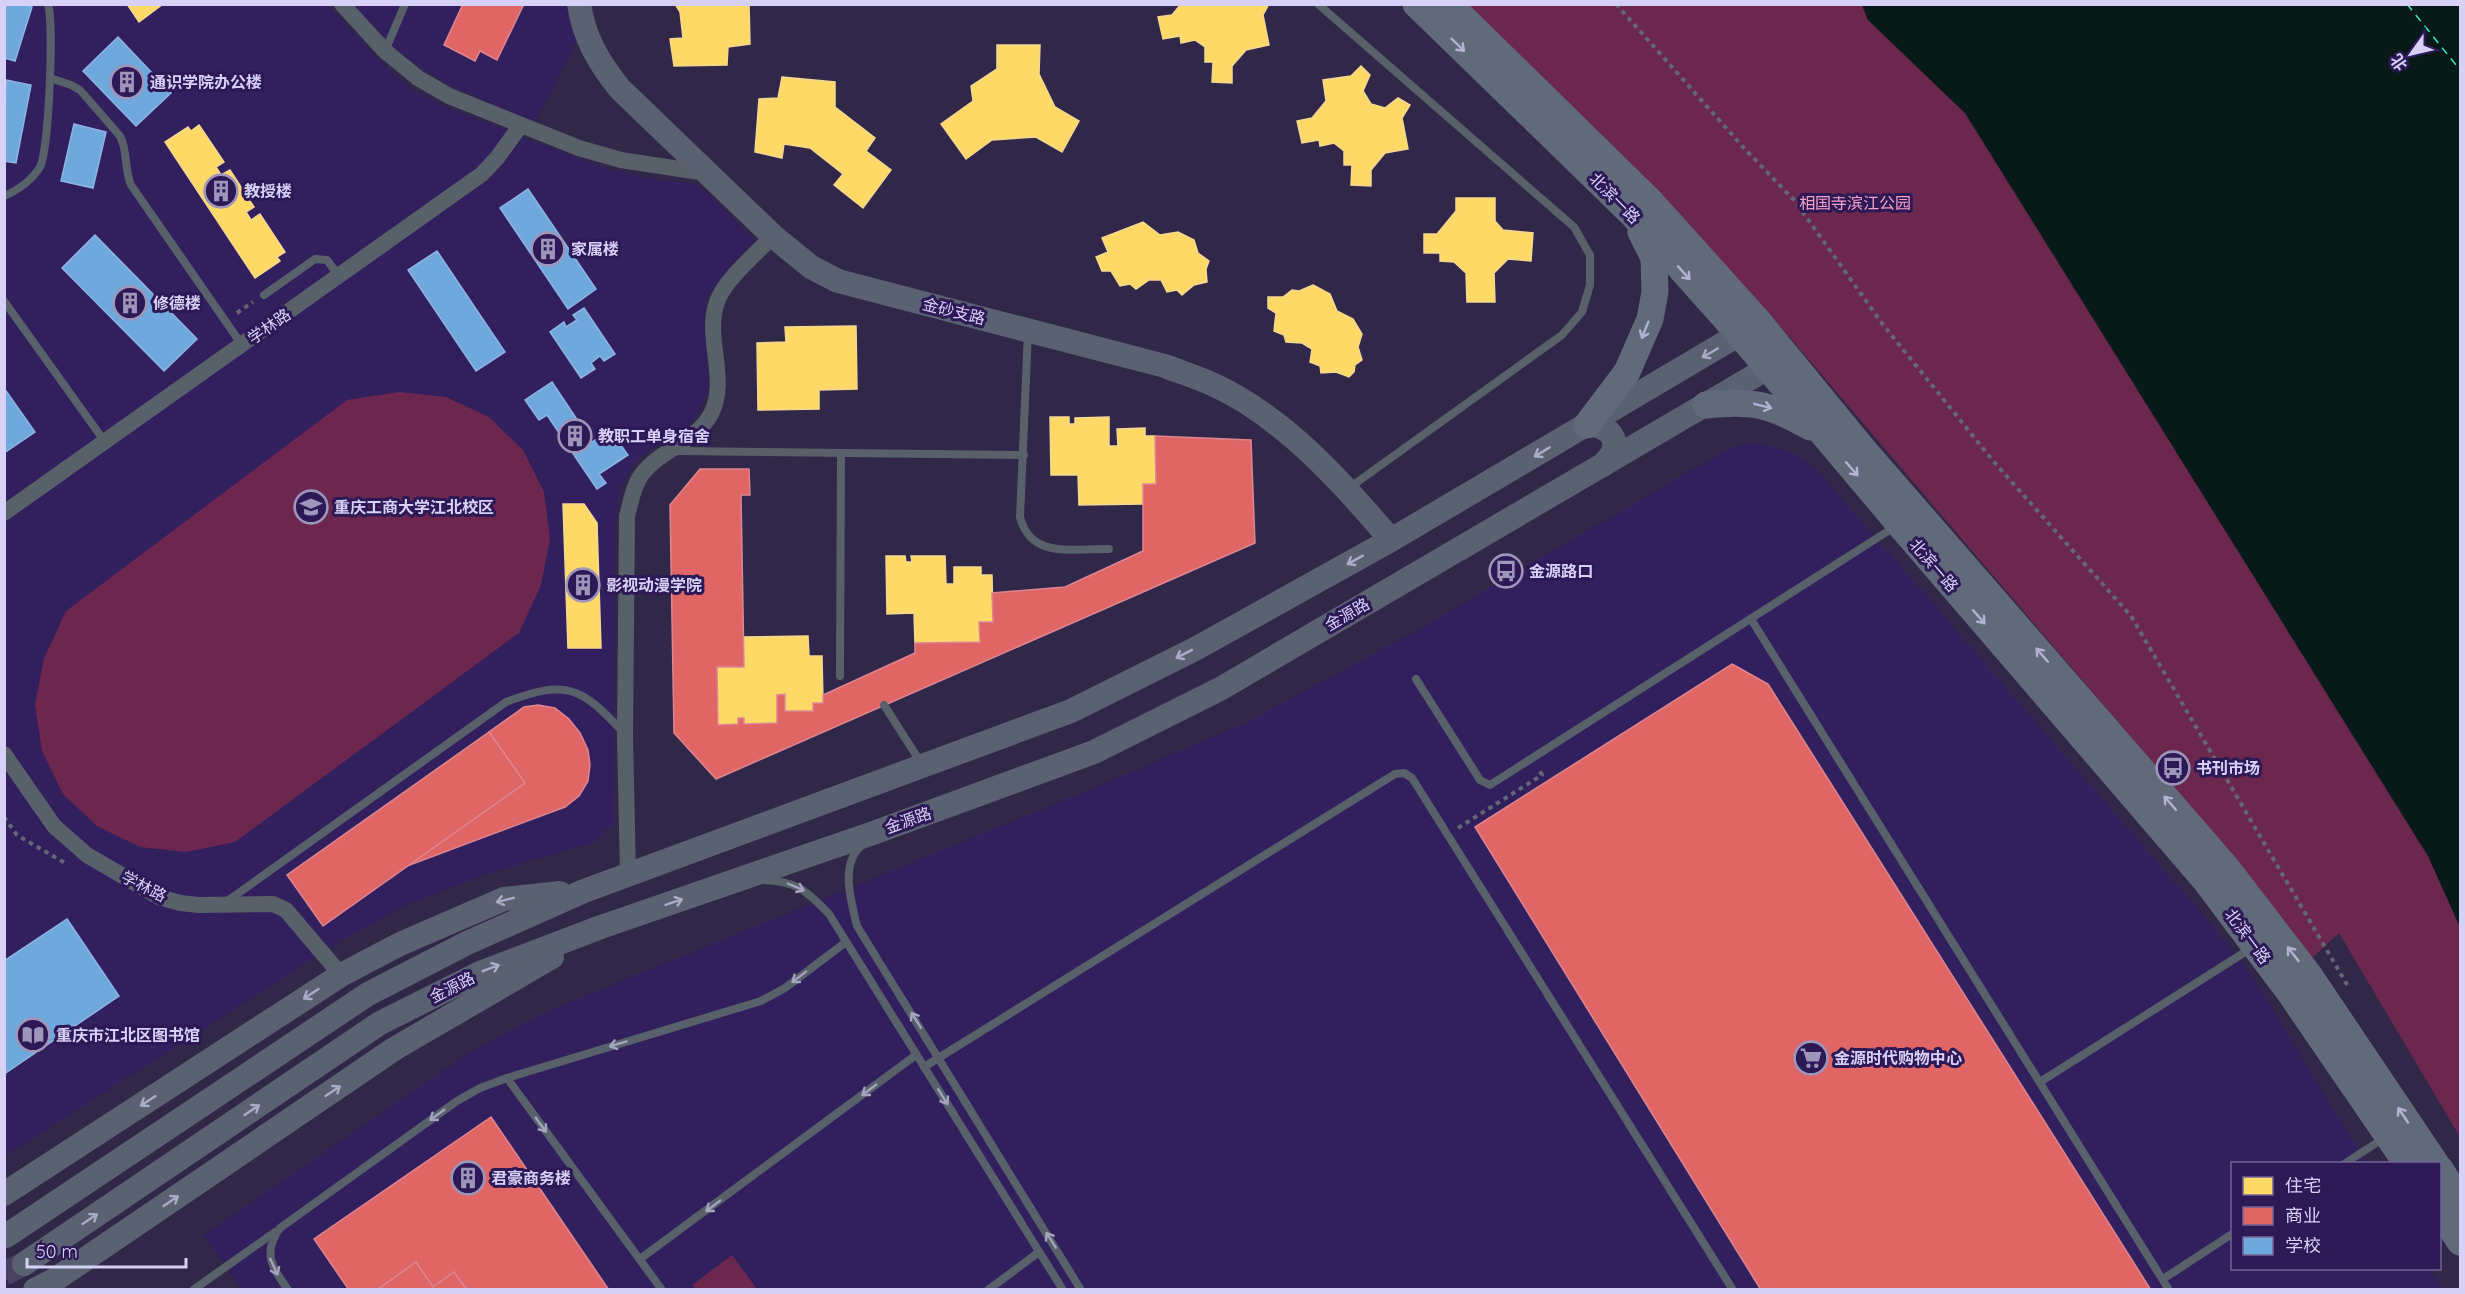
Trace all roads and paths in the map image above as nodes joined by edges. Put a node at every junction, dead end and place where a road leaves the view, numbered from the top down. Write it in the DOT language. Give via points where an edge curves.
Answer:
graph roads {
  1 [pos="48,4"];
  2 [pos="342,4"];
  3 [pos="405,4"];
  4 [pos="579,4"];
  5 [pos="1318,4"];
  6 [pos="1416,4"];
  7 [pos="1449,4"];
  8 [pos="1616,4"];
  9 [pos="385,51"];
  10 [pos="50,78"];
  11 [pos="521,125"];
  12 [pos="706,173"];
  13 [pos="4,196"];
  14 [pos="1633,215"];
  15 [pos="773,236"];
  16 [pos="340,276"];
  17 [pos="264,295"];
  18 [pos="6,306"];
  19 [pos="226,321"];
  20 [pos="1750,329"];
  21 [pos="1028,330"];
  22 [pos="242,345"];
  23 [pos="1777,363"];
  24 [pos="1706,405"];
  25 [pos="1587,425"];
  26 [pos="1822,435"];
  27 [pos="105,442"];
  28 [pos="672,450"];
  29 [pos="841,453"];
  30 [pos="1024,455"];
  31 [pos="1603,465"];
  32 [pos="1348,489"];
  33 [pos="4,513"];
  34 [pos="1899,524"];
  35 [pos="1391,540"];
  36 [pos="1109,549"];
  37 [pos="1751,619"];
  38 [pos="840,676"];
  39 [pos="1416,679"];
  40 [pos="884,705"];
  41 [pos="626,735"];
  42 [pos="4,754"];
  43 [pos="923,766"];
  44 [pos="1542,775"];
  45 [pos="4,817"];
  46 [pos="1471,820"];
  47 [pos="876,832"];
  48 [pos="68,864"];
  49 [pos="628,875"];
  50 [pos="739,880"];
  51 [pos="584,891"];
  52 [pos="223,904"];
  53 [pos="601,927"];
  54 [pos="846,942"];
  55 [pos="2255,946"];
  56 [pos="341,975"];
  57 [pos="2354,997"];
  58 [pos="916,1055"];
  59 [pos="939,1058"];
  60 [pos="924,1067"];
  61 [pos="507,1078"];
  62 [pos="2040,1082"];
  63 [pos="2388,1136"];
  64 [pos="2347,1162"];
  65 [pos="2406,1162"];
  66 [pos="2435,1162"];
  67 [pos="2441,1172"];
  68 [pos="4,1194"];
  69 [pos="2460,1200"];
  70 [pos="2441,1214"];
  71 [pos="280,1228"];
  72 [pos="2231,1235"];
  73 [pos="6,1236"];
  74 [pos="2460,1242"];
  75 [pos="1039,1252"];
  76 [pos="640,1259"];
  77 [pos="24,1264"];
  78 [pos="2163,1279"];
  79 [pos="50,1284"];
  80 [pos="34,1290"];
  81 [pos="193,1290"];
  82 [pos="288,1290"];
  83 [pos="662,1290"];
  84 [pos="988,1290"];
  85 [pos="1062,1290"];
  86 [pos="1082,1290"];
  87 [pos="1733,1290"];
  88 [pos="2169,1290"];
  1 -- 10 [label="lane"];
  2 -- 9 [label="street"];
  3 -- 9 [label="lane"];
  4 -- 12 [label="main road, 金砂支路" via="585,35 601,65 620,89"];
  5 -- 32 [label="lane" via="1574,227 1590,255 1590,285 1582,312 1562,335"];
  6 -- 14 [label="main road, 北滨一路, one-way"];
  7 -- 20 [label="main road, 北滨一路" via="1651,202"];
  8 -- 57 [label="path" via="1794,200 1884,326 1994,462 2131,616"];
  9 -- 11 [label="street" via="418,78 449,96"];
  10 -- 13 [label="lane" via="44,155 32,177"];
  10 -- 19 [label="lane" via="80,90 120,136 130,185"];
  11 -- 12 [label="street" via="621,160"];
  11 -- 16 [label="street, 学林路" via="482,174"];
  12 -- 15 [label="main road, 金砂支路"];
  14 -- 20 [label="main road, 北滨一路, one-way"];
  14 -- 25 [label="main road, one-way" via="1654,258 1655,292 1650,319 1627,372"];
  15 -- 21 [label="main road, 金砂支路" via="811,267 838,281"];
  15 -- 28 [label="street" via="717,299 713,318 718,392 711,415"];
  16 -- 17 [label="lane" via="327,260 315,259"];
  16 -- 22 [label="street, 学林路"];
  17 -- 19 [label="path"];
  18 -- 27 [label="lane"];
  19 -- 22 [label="lane"];
  20 -- 23 [label="main road, 北滨一路"];
  20 -- 25 [label="main road, 金源路, one-way"];
  21 -- 30 [label="lane"];
  21 -- 32 [label="main road, 金砂支路" via="1165,366 1214,385 1257,410"];
  22 -- 27 [label="street, 学林路"];
  23 -- 24 [label="main road, 金源路"];
  23 -- 26 [label="main road, 北滨一路"];
  66 -- 23 [label="main road, 北滨一路, one-way" via="2309,975 2226,867 1863,449"];
  24 -- 26 [label="main road, one-way" via="1738,402 1765,406"];
  24 -- 31 [label="main road, 金源路"];
  25 -- 31 [label="main road" via="1601,426 1614,441 1611,455"];
  25 -- 35 [label="main road, 金源路, one-way"];
  26 -- 34 [label="main road, 北滨一路, one-way"];
  27 -- 33 [label="street, 学林路"];
  28 -- 29 [label="lane"];
  28 -- 41 [label="street" via="642,473 627,516"];
  29 -- 30 [label="lane"];
  29 -- 38 [label="lane"];
  30 -- 36 [label="lane" via="1020,517 1032,541 1043,548"];
  31 -- 47 [label="main road, 金源路" via="1220,689 1094,752"];
  32 -- 35 [label="main road, 金砂支路"];
  34 -- 37 [label="lane"];
  34 -- 55 [label="main road, 北滨一路, one-way" via="2205,880"];
  35 -- 43 [label="main road, 金源路, one-way" via="1195,649 1071,711"];
  37 -- 39 [label="lane" via="1490,785 1480,780"];
  37 -- 62 [label="lane"];
  40 -- 43 [label="lane"];
  41 -- 49 [label="street"];
  41 -- 52 [label="lane" via="596,704 576,691 527,694 506,702"];
  42 -- 52 [label="street, 学林路" via="54,826 87,855 159,897 189,904"];
  43 -- 49 [label="main road, 金源路"];
  44 -- 46 [label="path"];
  45 -- 48 [label="path" via="17,835"];
  47 -- 50 [label="main road, 金源路"];
  59 -- 47 [label="lane, one-way" via="857,926 849,895 849,868 853,853"];
  49 -- 51 [label="main road, 金源路"];
  53 -- 50 [label="main road, 金源路, one-way"];
  50 -- 54 [label="lane, one-way" via="782,881 804,890 828,914"];
  51 -- 56 [label="main road, one-way" via="504,899 400,944"];
  51 -- 73 [label="main road, 金源路" via="467,943 368,994"];
  52 -- 56 [label="street, 学林路" via="273,904 286,910"];
  77 -- 53 [label="main road, 金源路, one-way" via="380,1023 480,973"];
  79 -- 53 [label="main road, one-way" via="394,1049"];
  54 -- 58 [label="lane"];
  54 -- 61 [label="lane, one-way" via="785,988 761,1001"];
  55 -- 62 [label="lane"];
  55 -- 63 [label="main road, 北滨一路"];
  56 -- 68 [label="main road, one-way"];
  58 -- 60 [label="lane"];
  58 -- 76 [label="lane, one-way"];
  59 -- 60 [label="lane"];
  86 -- 59 [label="lane, one-way"];
  59 -- 87 [label="lane" via="1395,774 1404,773 1412,778"];
  60 -- 75 [label="lane, one-way"];
  61 -- 71 [label="lane, one-way" via="457,1101"];
  61 -- 76 [label="lane, one-way"];
  62 -- 78 [label="lane"];
  63 -- 64 [label="lane"];
  63 -- 65 [label="main road, 北滨一路"];
  67 -- 69 [label="main road"];
  70 -- 74 [label="main road"];
  71 -- 81 [label="lane"];
  71 -- 82 [label="lane, one-way" via="273,1237 270,1257"];
  72 -- 78 [label="lane"];
  75 -- 84 [label="lane"];
  75 -- 85 [label="lane"];
  76 -- 83 [label="lane"];
  78 -- 88 [label="lane"];
  79 -- 80 [label="main road"];
}
